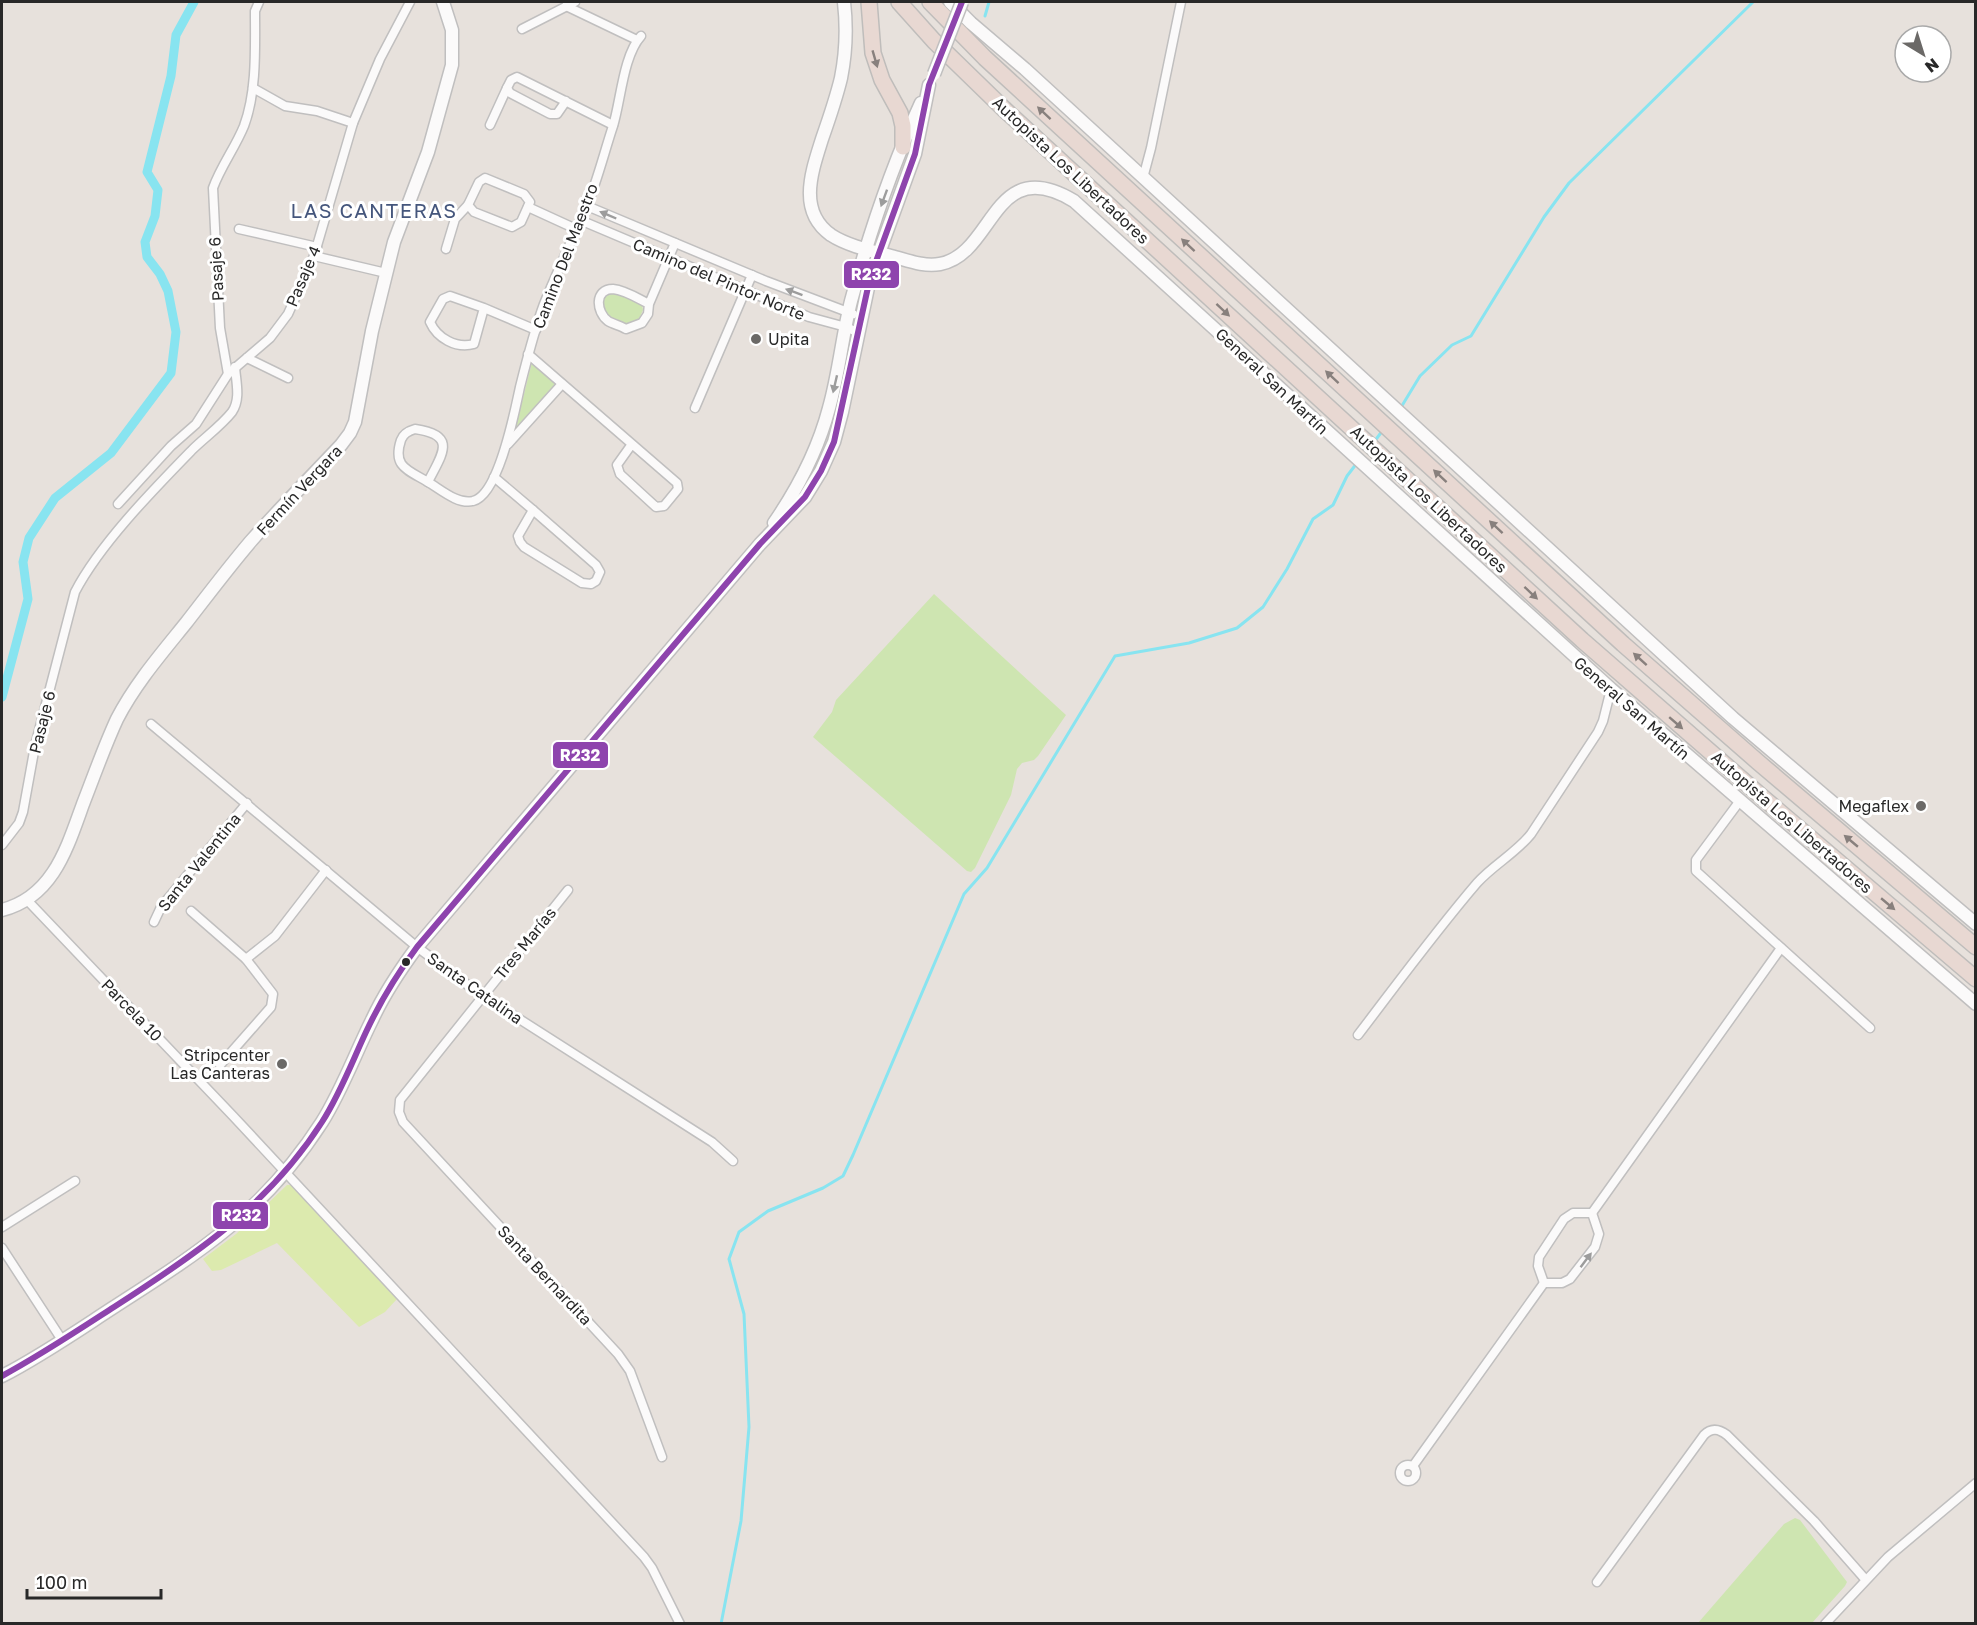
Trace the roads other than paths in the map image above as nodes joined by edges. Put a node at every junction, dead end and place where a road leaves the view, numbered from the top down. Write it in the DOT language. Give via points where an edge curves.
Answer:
graph roads {
  1 [pos="259,2"];
  2 [pos="410,2"];
  3 [pos="443,2"];
  4 [pos="575,2"];
  5 [pos="844,2"];
  6 [pos="869,2"];
  7 [pos="899,2"];
  8 [pos="930,2"];
  9 [pos="950,2"];
  10 [pos="962,2"];
  11 [pos="1180,2"];
  12 [pos="566,6"];
  13 [pos="522,29"];
  14 [pos="931,80"];
  15 [pos="253,88"];
  16 [pos="507,88"];
  17 [pos="566,101"];
  18 [pos="353,123"];
  19 [pos="613,124"];
  20 [pos="490,125"];
  21 [pos="903,147"];
  22 [pos="1143,178"];
  23 [pos="468,206"];
  24 [pos="587,206"];
  25 [pos="528,207"];
  26 [pos="580,220"];
  27 [pos="239,229"];
  28 [pos="576,229"];
  29 [pos="675,243"];
  30 [pos="865,248"];
  31 [pos="446,249"];
  32 [pos="316,251"];
  33 [pos="879,253"];
  34 [pos="669,257"];
  35 [pos="386,273"];
  36 [pos="752,275"];
  37 [pos="746,290"];
  38 [pos="649,304"];
  39 [pos="484,308"];
  40 [pos="849,313"];
  41 [pos="862,316"];
  42 [pos="846,327"];
  43 [pos="536,330"];
  44 [pos="859,333"];
  45 [pos="528,354"];
  46 [pos="247,358"];
  47 [pos="231,370"];
  48 [pos="288,378"];
  49 [pos="562,384"];
  50 [pos="695,408"];
  51 [pos="632,444"];
  52 [pos="507,445"];
  53 [pos="494,477"];
  54 [pos="428,482"];
  55 [pos="118,504"];
  56 [pos="533,510"];
  57 [pos="760,544"];
  58 [pos="1611,689"];
  59 [pos="151,724"];
  60 [pos="1739,802"];
  61 [pos="247,804"];
  62 [pos="2,845"];
  63 [pos="326,870"];
  64 [pos="568,890"];
  65 [pos="27,900"];
  66 [pos="2,910"];
  67 [pos="190,911"];
  68 [pos="154,922"];
  69 [pos="1976,924"];
  70 [pos="417,947"];
  71 [pos="1976,947"];
  72 [pos="1781,948"];
  73 [pos="246,959"];
  74 [pos="1976,979"];
  75 [pos="482,996"];
  76 [pos="1976,1004"];
  77 [pos="1870,1028"];
  78 [pos="1358,1035"];
  79 [pos="220,1065"];
  80 [pos="399,1112"];
  81 [pos="732,1161"];
  82 [pos="286,1172"];
  83 [pos="75,1181"];
  84 [pos="1592,1213"];
  85 [pos="2,1227"];
  86 [pos="2,1248"];
  87 [pos="1544,1283"];
  88 [pos="62,1341"];
  89 [pos="2,1376"];
  90 [pos="662,1457"];
  91 [pos="1413,1466"];
  92 [pos="1976,1483"];
  93 [pos="1865,1579"];
  94 [pos="1597,1582"];
  95 [pos="680,1623"];
  96 [pos="1825,1623"];
  1 -- 15 [label="street, Pasaje 6" via="255,11"];
  2 -- 18 [label="street, Pasaje 4"];
  3 -- 35 [label="street, Fermín Vergara" via="452,30 452,65 428,152"];
  4 -- 12 [label="street"];
  5 -- 30 [label="street, General San Martín" via="843,63 812,170 809,198 815,216 829,233"];
  6 -- 21 [label="highway, one-way" via="873,53 900,113"];
  7 -- 74 [label="highway, Autopista Los Libertadores, one-way" via="996,102 1656,706"];
  71 -- 8 [label="highway, Autopista Los Libertadores, one-way" via="1663,679 985,58"];
  9 -- 22 [label="street"];
  10 -- 14 [label="street, bridge"];
  11 -- 22 [label="street"];
  12 -- 13 [label="street"];
  12 -- 19 [label="street, Camino Del Maestro" via="639,38 631,53"];
  14 -- 21 [label="street"];
  14 -- 33 [label="street" via="915,154"];
  15 -- 18 [label="street" via="285,106"];
  15 -- 47 [label="street, Pasaje 6" via="244,124 213,188 220,328"];
  16 -- 17 [label="street" via="517,77"];
  16 -- 17 [label="street" via="550,114 557,114"];
  16 -- 20 [label="street"];
  17 -- 19 [label="street"];
  18 -- 32 [label="street, Pasaje 4"];
  19 -- 24 [label="street, Camino Del Maestro"];
  21 -- 30 [label="street, one-way"];
  22 -- 69 [label="street" via="1792,769"];
  23 -- 25 [label="street" via="512,227 521,222"];
  23 -- 25 [label="street" via="479,182 485,178 524,194 530,202"];
  23 -- 31 [label="street" via="455,219"];
  24 -- 26 [label="street, Camino Del Maestro"];
  29 -- 24 [label="street, Camino del Pintor Norte, one-way"];
  25 -- 28 [label="street"];
  26 -- 28 [label="street, Camino Del Maestro"];
  26 -- 34 [label="street, Camino del Pintor Norte"];
  27 -- 32 [label="street"];
  28 -- 43 [label="street, Camino Del Maestro"];
  29 -- 34 [label="street"];
  29 -- 36 [label="street, Camino del Pintor Norte"];
  30 -- 33 [label="street, General San Martín"];
  30 -- 40 [label="street"];
  32 -- 35 [label="street"];
  32 -- 46 [label="street, Pasaje 4" via="288,314 270,338"];
  33 -- 41 [label="street"];
  33 -- 58 [label="street, General San Martín" via="921,264 946,263 970,248 992,214 1009,198 1034,189 1059,193 1086,210"];
  34 -- 37 [label="street, Camino del Pintor Norte"];
  34 -- 38 [label="street"];
  35 -- 65 [label="street, Fermín Vergara" via="350,433 251,542 140,682 112,732 64,856 44,886"];
  36 -- 37 [label="street"];
  40 -- 36 [label="street, Camino del Pintor Norte, one-way"];
  37 -- 42 [label="street, Camino del Pintor Norte" via="809,317"];
  37 -- 50 [label="street"];
  38 -- 38 [label="street" via="610,289 603,292 598,304 608,321 626,329 642,323"];
  39 -- 39 [label="street" via="450,296 443,299 430,322 446,340 466,346 474,344"];
  39 -- 43 [label="street"];
  40 -- 41 [label="street, Camino del Pintor Norte"];
  40 -- 42 [label="street"];
  41 -- 44 [label="street"];
  42 -- 44 [label="street, Camino del Pintor Norte"];
  42 -- 57 [label="street, one-way" via="833,393 818,441 797,487"];
  43 -- 45 [label="street, Camino Del Maestro"];
  44 -- 57 [label="street" via="839,427 828,457 805,497"];
  45 -- 49 [label="street"];
  45 -- 52 [label="street, Camino Del Maestro"];
  46 -- 47 [label="street, Pasaje 4"];
  46 -- 48 [label="street"];
  47 -- 55 [label="street" via="196,424"];
  47 -- 62 [label="street, Pasaje 6" via="238,397 232,412 131,517 84,574 75,592 35,746 23,812"];
  49 -- 51 [label="street"];
  49 -- 52 [label="street, Camino Del Maestro"];
  51 -- 51 [label="street" via="677,483 678,489 664,506 656,507 620,474 617,465"];
  52 -- 53 [label="street, Camino Del Maestro"];
  53 -- 54 [label="street, Camino Del Maestro" via="485,494 474,501 453,497"];
  53 -- 56 [label="street"];
  54 -- 54 [label="street, Camino Del Maestro" via="444,449 443,442 428,431 409,430 402,436 398,459"];
  56 -- 56 [label="street" via="518,536 524,547 582,583 596,581 600,572 596,565"];
  57 -- 70 [label="street"];
  58 -- 60 [label="street, General San Martín"];
  58 -- 78 [label="street" via="1598,732 1531,834 1478,882"];
  59 -- 61 [label="street, Santa Catalina"];
  60 -- 72 [label="street" via="1696,860 1695,867"];
  60 -- 76 [label="street, General San Martín"];
  61 -- 63 [label="street, Santa Catalina"];
  61 -- 68 [label="street, Santa Valentina" via="161,907"];
  63 -- 70 [label="street, Santa Catalina"];
  63 -- 73 [label="street" via="275,936"];
  64 -- 75 [label="street, Tres Marías"];
  65 -- 66 [label="street, Fermín Vergara"];
  65 -- 82 [label="street, Parcela 10"];
  67 -- 73 [label="street"];
  70 -- 75 [label="street, Santa Catalina"];
  70 -- 82 [label="street" via="381,1002 323,1119"];
  72 -- 77 [label="street"];
  72 -- 84 [label="street"];
  73 -- 79 [label="street" via="271,988 273,1000"];
  75 -- 80 [label="street, Tres Marías" via="400,1100"];
  75 -- 81 [label="street, Santa Catalina" via="712,1142"];
  80 -- 90 [label="street, Santa Bernardita" via="403,1122 618,1354 630,1371"];
  82 -- 88 [label="street" via="218,1237"];
  82 -- 95 [label="street, Parcela 10" via="644,1557"];
  83 -- 85 [label="street"];
  84 -- 87 [label="street" via="1574,1213 1564,1219 1538,1261"];
  87 -- 84 [label="street, one-way" via="1570,1279 1595,1247 1599,1234"];
  86 -- 88 [label="street"];
  87 -- 91 [label="street"];
  88 -- 89 [label="street"];
  92 -- 93 [label="street"];
  93 -- 94 [label="street" via="1790,1496 1727,1435 1713,1429 1704,1435"];
  93 -- 96 [label="street"];
}
